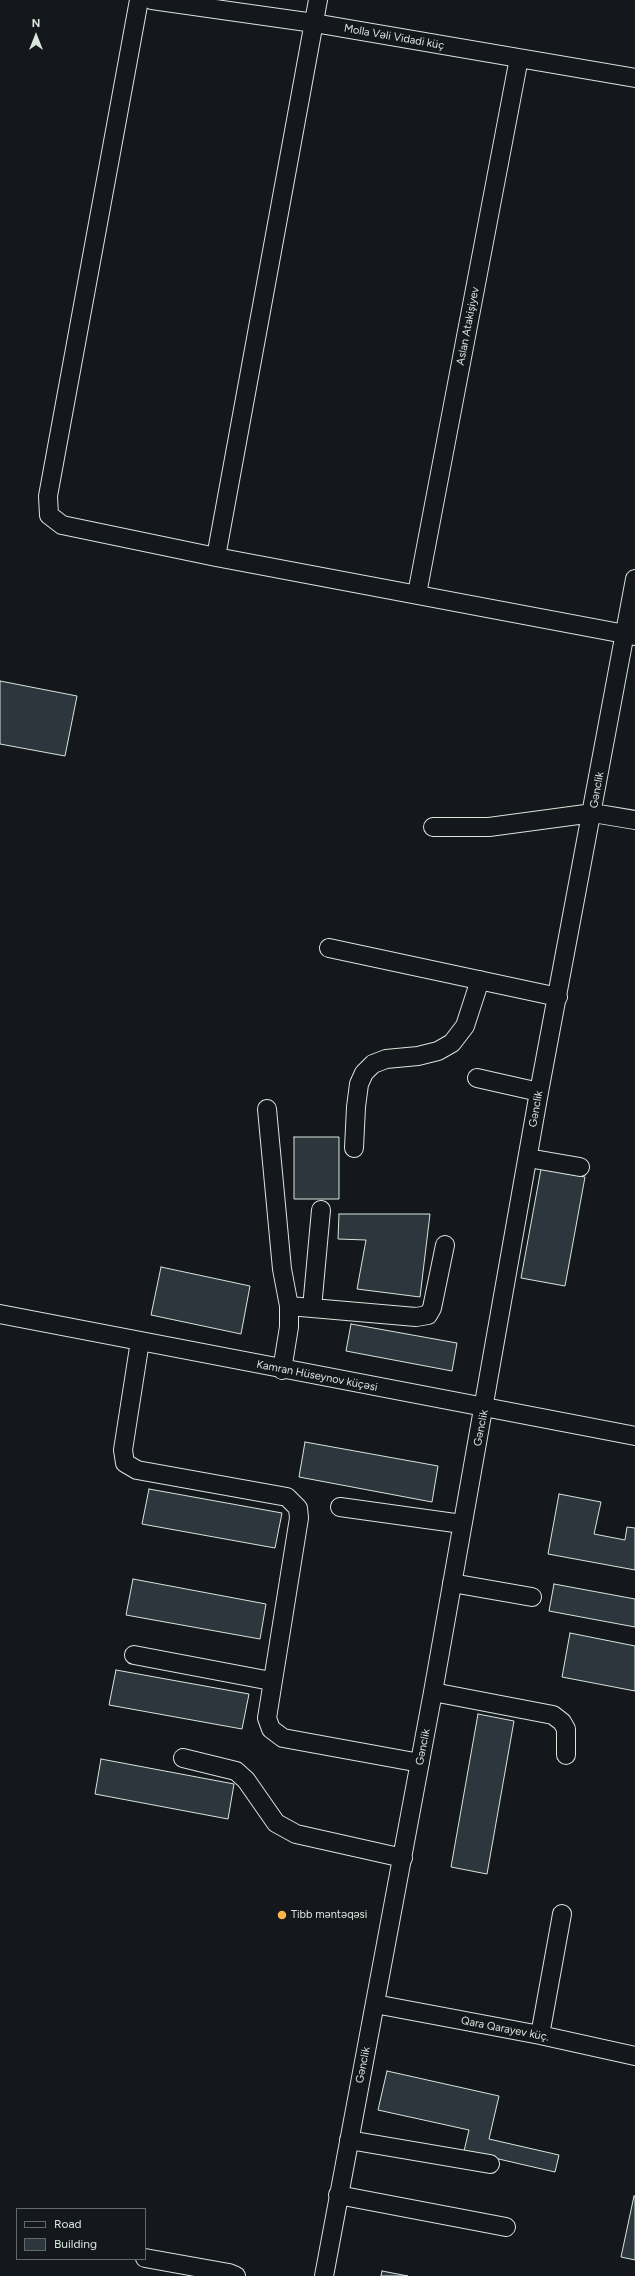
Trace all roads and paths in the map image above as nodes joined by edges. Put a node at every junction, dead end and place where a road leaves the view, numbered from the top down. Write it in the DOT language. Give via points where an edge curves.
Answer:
graph roads {
  1 [pos="139,0"];
  2 [pos="152,0"];
  3 [pos="318,0"];
  4 [pos="314,23"];
  5 [pos="519,58"];
  6 [pos="635,78"];
  7 [pos="216,557"];
  8 [pos="635,579"];
  9 [pos="417,594"];
  10 [pos="630,635"];
  11 [pos="593,813"];
  12 [pos="635,820"];
  13 [pos="433,827"];
  14 [pos="329,948"];
  15 [pos="480,980"];
  16 [pos="558,997"];
  17 [pos="477,1078"];
  18 [pos="539,1092"];
  19 [pos="267,1110"];
  20 [pos="354,1148"];
  21 [pos="528,1158"];
  22 [pos="580,1167"];
  23 [pos="321,1210"];
  24 [pos="445,1245"];
  25 [pos="289,1306"];
  26 [pos="312,1308"];
  27 [pos="0,1314"];
  28 [pos="140,1341"];
  29 [pos="282,1370"];
  30 [pos="485,1407"];
  31 [pos="635,1436"];
  32 [pos="340,1507"];
  33 [pos="462,1524"];
  34 [pos="452,1583"];
  35 [pos="532,1597"];
  36 [pos="134,1655"];
  37 [pos="271,1682"];
  38 [pos="433,1692"];
  39 [pos="566,1755"];
  40 [pos="183,1758"];
  41 [pos="420,1762"];
  42 [pos="403,1858"];
  43 [pos="562,1914"];
  44 [pos="375,2004"];
  45 [pos="540,2035"];
  46 [pos="635,2056"];
  47 [pos="349,2140"];
  48 [pos="490,2164"];
  49 [pos="338,2195"];
  50 [pos="506,2227"];
  51 [pos="146,2258"];
  52 [pos="236,2276"];
  53 [pos="324,2276"];
  1 -- 7 [label="street" via="48,496 49,515 62,525"];
  2 -- 4 [label="street, Molla Vəli Vidadi küç"];
  3 -- 4 [label="street"];
  4 -- 5 [label="street, Molla Vəli Vidadi küç"];
  4 -- 7 [label="street"];
  5 -- 6 [label="street, Molla Vəli Vidadi küç"];
  5 -- 9 [label="street, Aslan Atakişiyev"];
  7 -- 9 [label="street"];
  8 -- 10 [label="street, Gənclik"];
  9 -- 10 [label="street"];
  10 -- 11 [label="street, Gənclik"];
  11 -- 12 [label="street"];
  11 -- 13 [label="street" via="489,827"];
  11 -- 16 [label="street, Gənclik"];
  14 -- 15 [label="street"];
  15 -- 16 [label="street"];
  15 -- 20 [label="street" via="465,1026 452,1043 438,1051 418,1056 386,1059 373,1064 364,1073 359,1084"];
  16 -- 18 [label="street, Gənclik"];
  17 -- 18 [label="street"];
  18 -- 21 [label="street, Gənclik"];
  19 -- 25 [label="street" via="282,1269"];
  21 -- 22 [label="street"];
  21 -- 30 [label="street, Gənclik"];
  23 -- 26 [label="street"];
  24 -- 26 [label="street" via="432,1308 428,1315 416,1317"];
  25 -- 26 [label="street"];
  25 -- 29 [label="street" via="290,1327"];
  27 -- 28 [label="street, Kamran Hüseynov küçəsi"];
  28 -- 29 [label="street, Kamran Hüseynov küçəsi"];
  28 -- 37 [label="street" via="123,1450 125,1463 137,1470 287,1498 298,1508 299,1518"];
  29 -- 30 [label="street, Kamran Hüseynov küçəsi"];
  30 -- 31 [label="street, Kamran Hüseynov küçəsi"];
  30 -- 33 [label="street, Gənclik"];
  32 -- 33 [label="street"];
  33 -- 34 [label="street, Gənclik"];
  34 -- 35 [label="street"];
  34 -- 38 [label="street, Gənclik"];
  36 -- 37 [label="street"];
  37 -- 41 [label="street" via="266,1718 271,1729 283,1738"];
  38 -- 39 [label="street" via="553,1715 566,1729"];
  38 -- 41 [label="street, Gənclik"];
  40 -- 42 [label="street" via="236,1771 246,1780 276,1823 296,1834"];
  41 -- 42 [label="street, Gənclik"];
  42 -- 44 [label="street, Gənclik"];
  43 -- 45 [label="street"];
  44 -- 45 [label="street, Qara Qarayev küç."];
  44 -- 47 [label="street, Gənclik"];
  45 -- 46 [label="street, Qara Qarayev küç."];
  47 -- 48 [label="street"];
  47 -- 49 [label="street, Gənclik"];
  49 -- 50 [label="street"];
  49 -- 53 [label="street, Gənclik"];
  51 -- 52 [label="street"];
}
